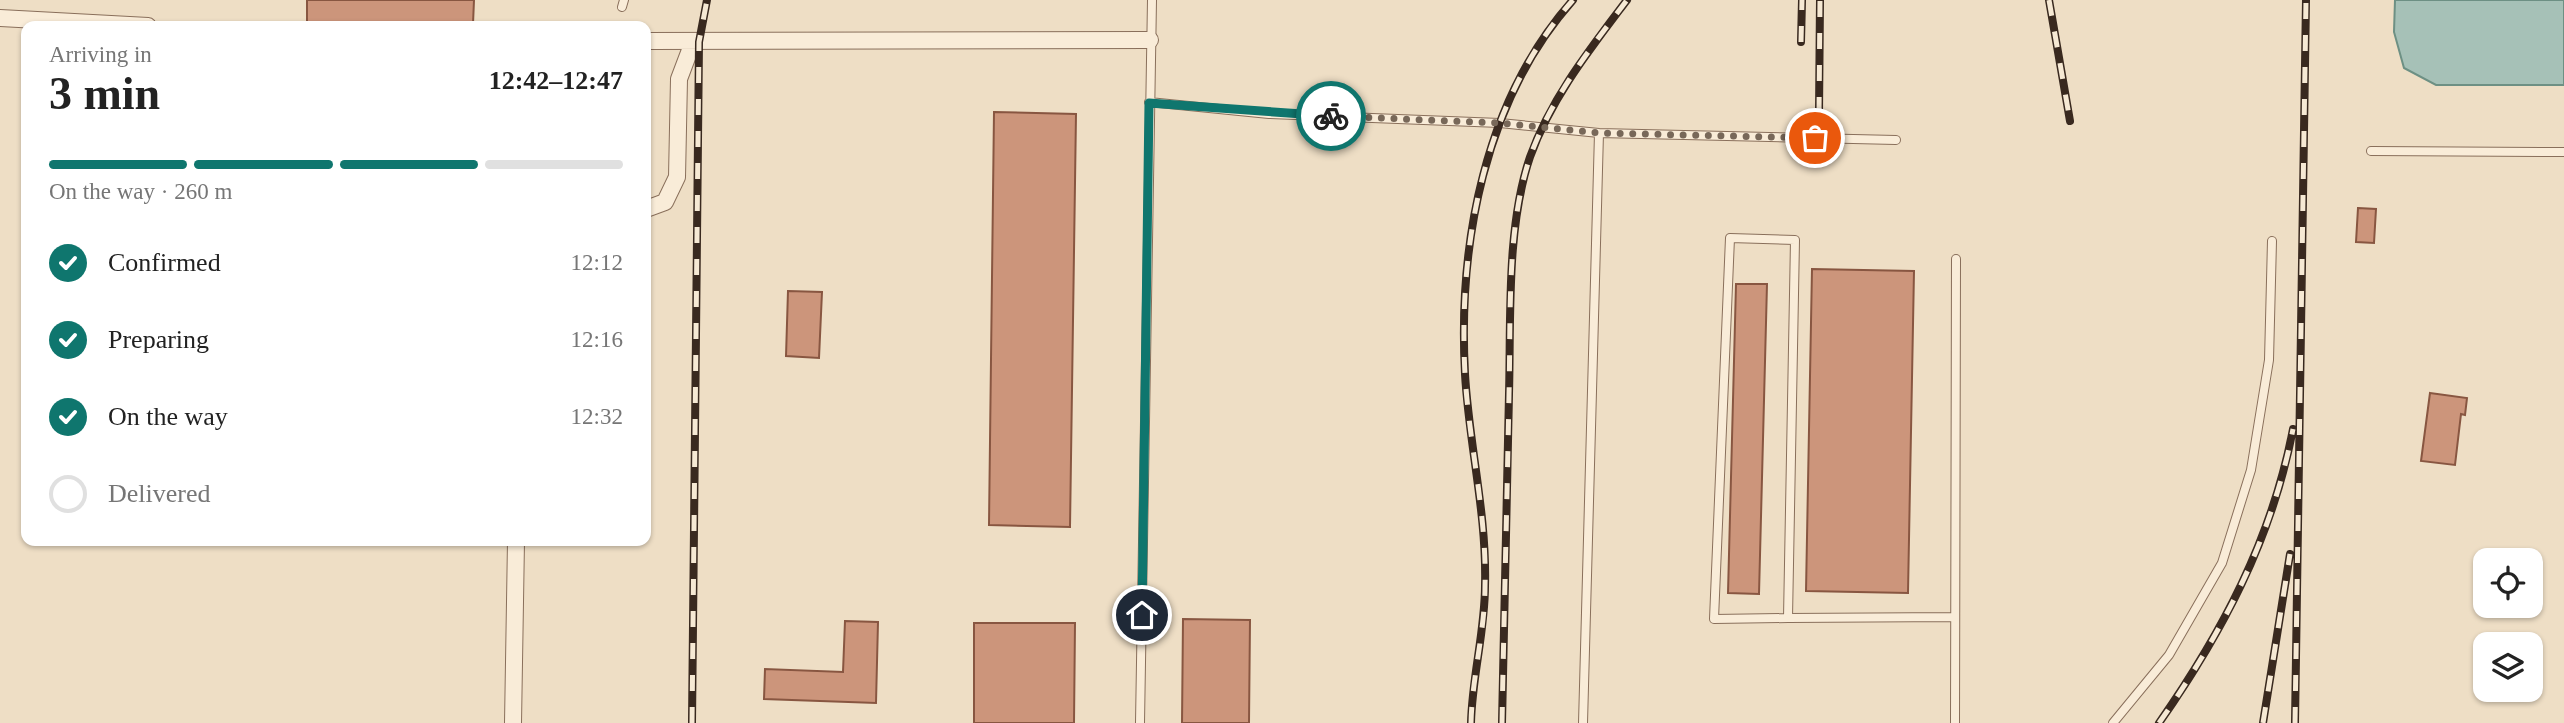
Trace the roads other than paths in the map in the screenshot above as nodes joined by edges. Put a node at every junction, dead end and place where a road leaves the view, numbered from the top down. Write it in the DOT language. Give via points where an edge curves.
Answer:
graph roads {
  1 [pos="1152,0"];
  2 [pos="0,18"];
  3 [pos="56,21"];
  4 [pos="1150,40"];
  5 [pos="651,41"];
  6 [pos="693,42"];
  7 [pos="1149,103"];
  8 [pos="1599,133"];
  9 [pos="1895,141"];
  10 [pos="2371,151"];
  11 [pos="2564,152"];
  12 [pos="651,207"];
  13 [pos="2272,242"];
  14 [pos="1956,258"];
  15 [pos="516,546"];
  16 [pos="1955,617"];
  17 [pos="1788,618"];
  18 [pos="513,723"];
  19 [pos="1140,723"];
  20 [pos="1583,723"];
  21 [pos="1955,723"];
  22 [pos="2113,723"];
  1 -- 4 [label="lane"];
  2 -- 3 [label="street"];
  4 -- 6 [label="street"];
  4 -- 7 [label="lane"];
  5 -- 6 [label="street"];
  6 -- 12 [label="street" via="679,79 677,177 665,202"];
  7 -- 8 [label="lane"];
  7 -- 19 [label="lane"];
  8 -- 9 [label="lane"];
  8 -- 20 [label="lane"];
  10 -- 11 [label="lane"];
  13 -- 22 [label="lane" via="2269,360 2251,470 2222,563 2169,655"];
  14 -- 16 [label="lane"];
  15 -- 18 [label="street"];
  16 -- 17 [label="lane"];
  16 -- 21 [label="lane"];
  17 -- 17 [label="lane" via="1795,240 1730,238 1714,619"];
}
